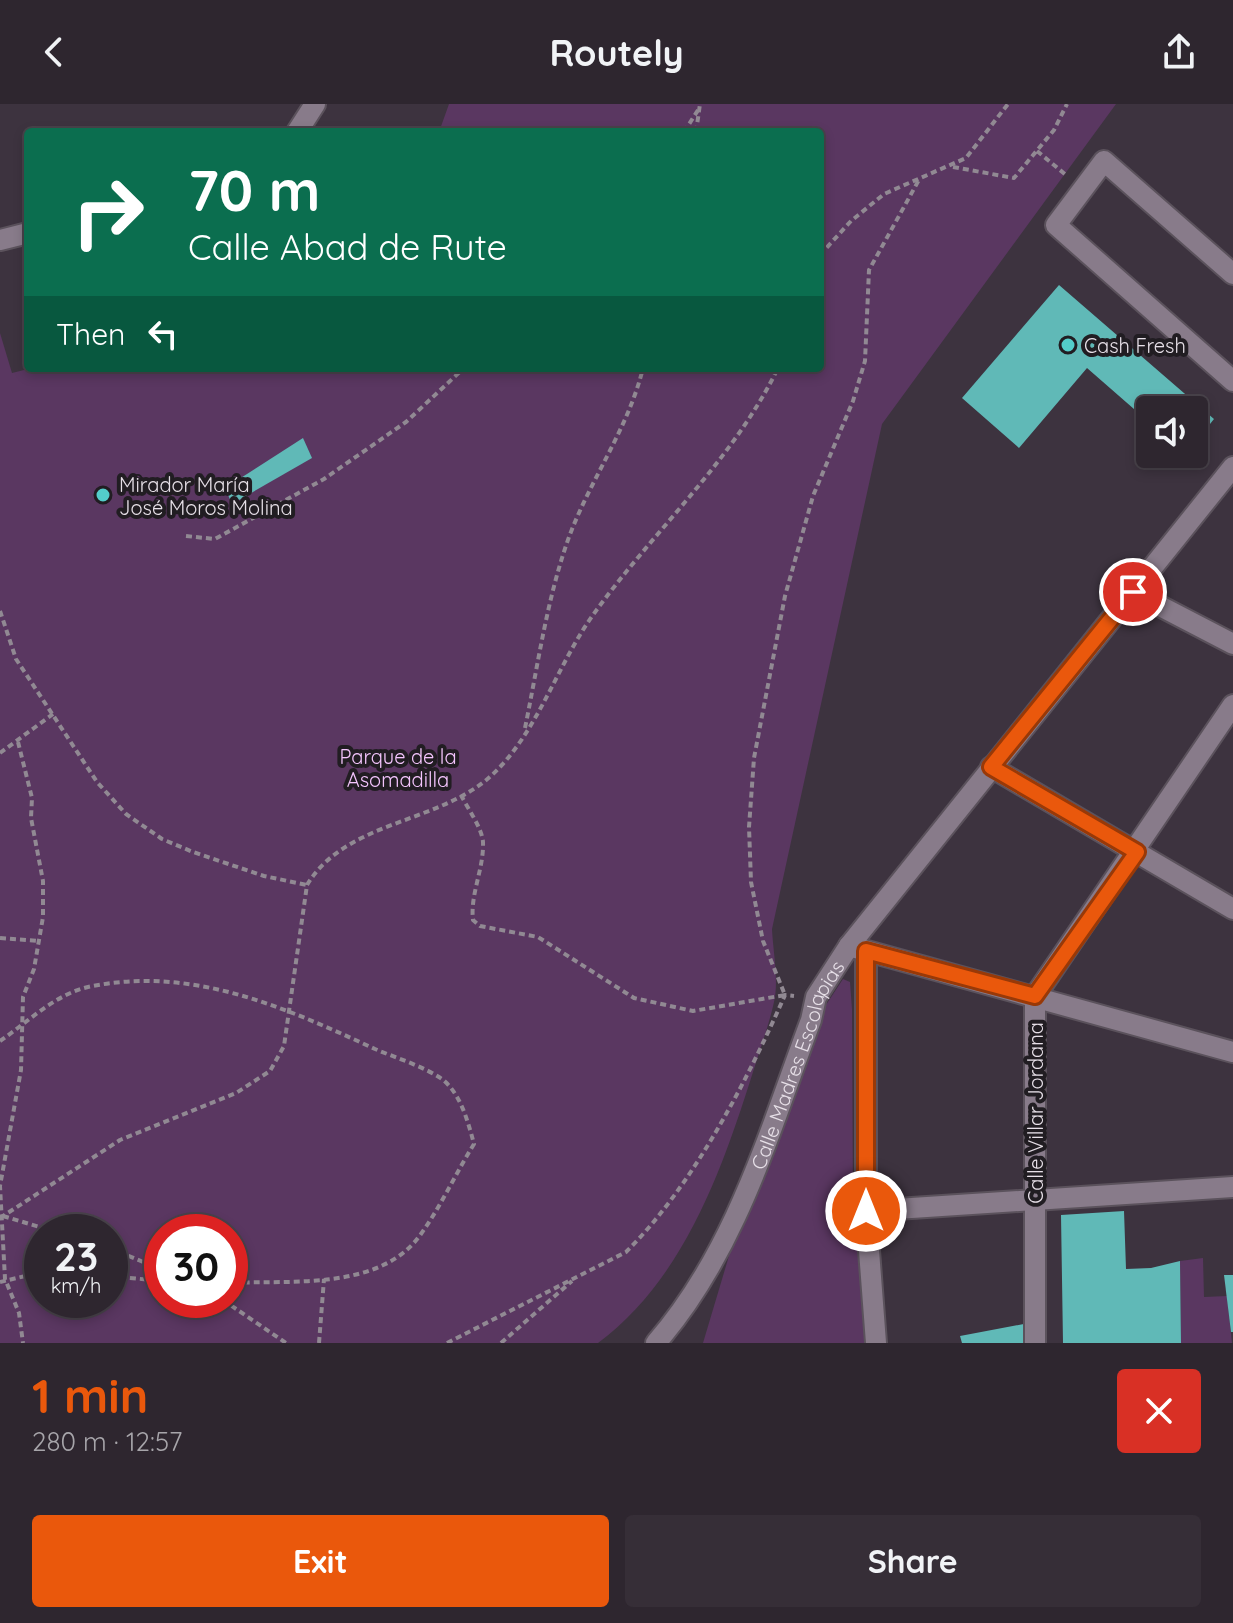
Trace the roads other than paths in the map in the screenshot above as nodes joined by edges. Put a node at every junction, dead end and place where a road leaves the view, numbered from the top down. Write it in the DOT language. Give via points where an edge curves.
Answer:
graph roads {
  1 [pos="315,104"];
  2 [pos="300,128"];
  3 [pos="24,234"];
  4 [pos="0,240"];
  5 [pos="1233,274"];
  6 [pos="1233,381"];
  7 [pos="1233,467"];
  8 [pos="1133,592"];
  9 [pos="1233,644"];
  10 [pos="1233,705"];
  11 [pos="991,767"];
  12 [pos="1137,852"];
  13 [pos="1233,909"];
  14 [pos="857,948"];
  15 [pos="1035,996"];
  16 [pos="1233,1052"];
  17 [pos="1233,1187"];
  18 [pos="1035,1199"];
  19 [pos="866,1211"];
  20 [pos="656,1343"];
  21 [pos="876,1343"];
  22 [pos="1035,1343"];
  1 -- 2 [label="street"];
  3 -- 4 [label="street"];
  5 -- 6 [label="street" via="1104,161 1056,225"];
  7 -- 8 [label="street, Calle Madres Escolapias"];
  8 -- 9 [label="street"];
  8 -- 11 [label="street, Calle Madres Escolapias"];
  10 -- 12 [label="street, Calle Villar Jordana"];
  11 -- 12 [label="street"];
  11 -- 14 [label="street, Calle Madres Escolapias"];
  12 -- 13 [label="street"];
  12 -- 15 [label="street, Calle Villar Jordana"];
  14 -- 15 [label="street"];
  14 -- 19 [label="street, Calle Madres Escolapias"];
  14 -- 20 [label="street, Calle Madres Escolapias" via="816,997 734,1223 705,1280"];
  15 -- 16 [label="street"];
  15 -- 18 [label="street, Calle Villar Jordana"];
  17 -- 18 [label="street"];
  18 -- 19 [label="street"];
  18 -- 22 [label="street, Calle Villar Jordana"];
  19 -- 21 [label="street, Calle Madres Escolapias"];
}
